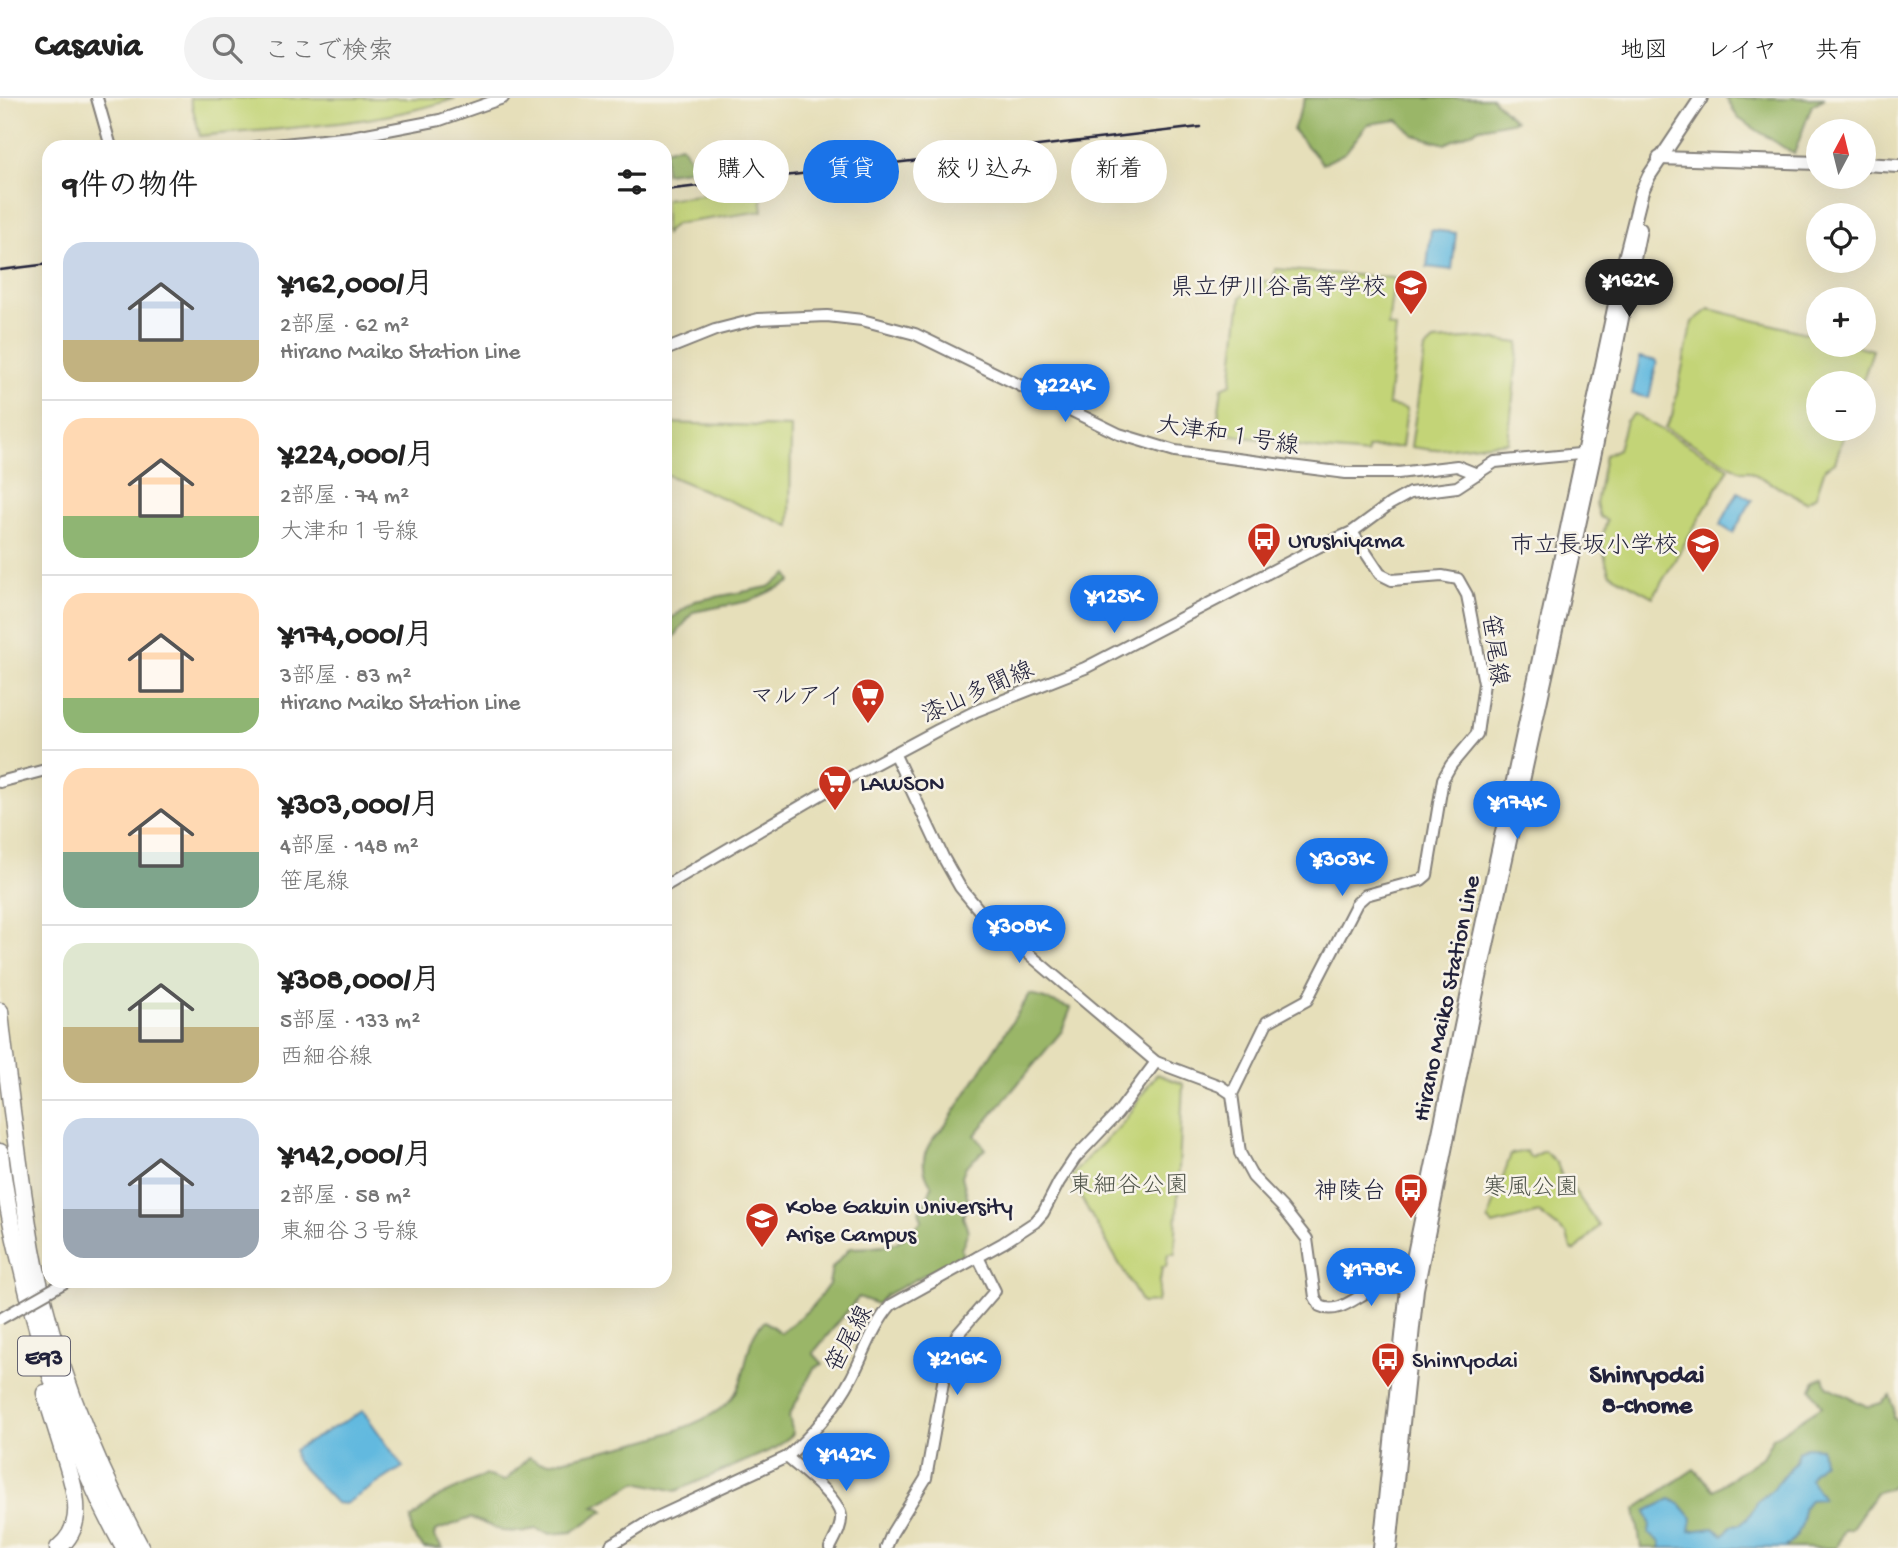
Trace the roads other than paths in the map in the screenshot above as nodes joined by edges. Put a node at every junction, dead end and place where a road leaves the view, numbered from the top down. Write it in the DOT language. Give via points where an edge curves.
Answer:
graph roads {
  1 [pos="97,98"];
  2 [pos="503,98"];
  3 [pos="1701,98"];
  4 [pos="109,140"];
  5 [pos="322,140"];
  6 [pos="1659,158"];
  7 [pos="1806,163"];
  8 [pos="1876,165"];
  9 [pos="1898,166"];
  10 [pos="672,347"];
  11 [pos="1589,453"];
  12 [pos="1476,474"];
  13 [pos="1352,532"];
  14 [pos="894,753"];
  15 [pos="42,771"];
  16 [pos="0,782"];
  17 [pos="672,882"];
  18 [pos="0,1011"];
  19 [pos="1156,1062"];
  20 [pos="1232,1094"];
  21 [pos="1,1159"];
  22 [pos="978,1257"];
  23 [pos="54,1288"];
  24 [pos="1412,1288"];
  25 [pos="0,1318"];
  26 [pos="787,1457"];
  27 [pos="611,1545"];
  28 [pos="58,1548"];
  29 [pos="124,1548"];
  30 [pos="141,1548"];
  31 [pos="830,1548"];
  32 [pos="886,1548"];
  33 [pos="1380,1548"];
  34 [pos="1390,1548"];
  1 -- 4 [label="street"];
  2 -- 5 [label="street" via="440,120"];
  3 -- 6 [label="main road, Hirano Maiko Station Line"];
  6 -- 7 [label="main road"];
  6 -- 11 [label="main road, Hirano Maiko Station Line" via="1649,176 1634,263"];
  8 -- 9 [label="main road"];
  10 -- 12 [label="street, 大津和１号線" via="758,319 827,316 862,320 915,334 1119,434 1175,451 1346,473 1457,466"];
  11 -- 12 [label="street, 漆山多聞線" via="1496,462"];
  11 -- 24 [label="main road, Hirano Maiko Station Line"];
  12 -- 13 [label="street, 漆山多聞線" via="1457,487 1410,493"];
  13 -- 14 [label="street, 漆山多聞線" via="1085,668 976,710"];
  13 -- 20 [label="street, 笹尾線" via="1380,573 1392,580 1458,579 1467,595 1484,683 1477,734 1443,779 1427,876 1366,895 1357,903 1307,1000 1267,1022"];
  14 -- 17 [label="street, 漆山多聞線"];
  14 -- 19 [label="street" via="943,857 984,916"];
  15 -- 16 [label="street"];
  18 -- 30 [label="highway, E93" via="19,1165 45,1303 88,1437"];
  19 -- 20 [label="street"];
  19 -- 22 [label="street, 笹尾線" via="1117,1114 1075,1158 1043,1213"];
  20 -- 24 [label="street" via="1240,1153 1253,1177 1307,1239 1320,1306 1327,1310 1340,1307 1380,1286"];
  21 -- 28 [label="highway" via="27,1319 76,1502 72,1531"];
  21 -- 29 [label="highway, E93" via="31,1308 59,1401"];
  22 -- 26 [label="street, 笹尾線" via="891,1305 878,1320 850,1381 805,1442"];
  22 -- 32 [label="street" via="995,1292 957,1335 947,1360 926,1478"];
  23 -- 25 [label="street, bridge"];
  24 -- 33 [label="main road, Hirano Maiko Station Line"];
  24 -- 34 [label="main road, Hirano Maiko Station Line"];
  26 -- 27 [label="street, 笹尾線" via="653,1519"];
  26 -- 31 [label="street" via="829,1495 841,1514 839,1532"];
}
